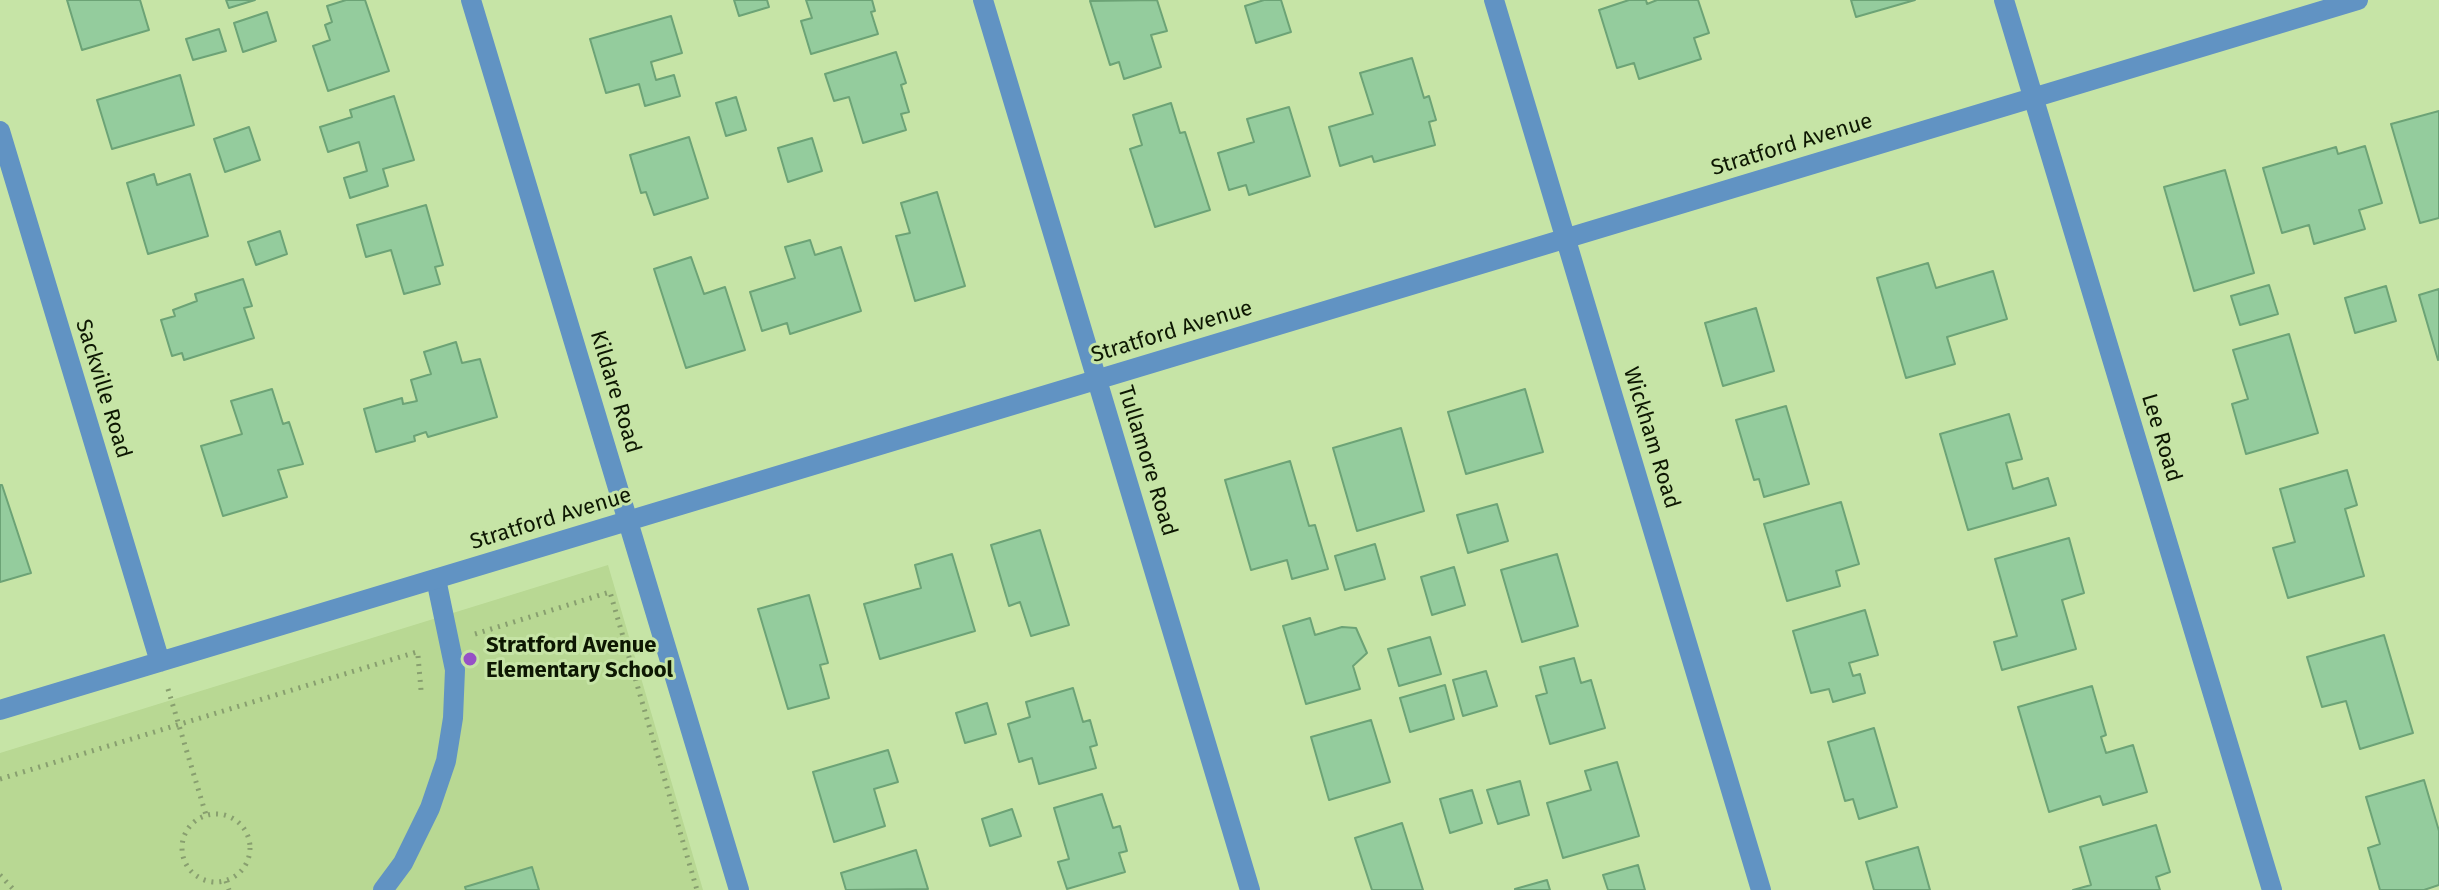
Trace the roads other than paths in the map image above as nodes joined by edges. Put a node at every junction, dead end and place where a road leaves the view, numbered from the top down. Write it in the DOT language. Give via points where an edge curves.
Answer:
graph roads {
  1 [pos="471,0"];
  2 [pos="983,0"];
  3 [pos="1494,0"];
  4 [pos="2004,0"];
  5 [pos="2358,0"];
  6 [pos="2034,98"];
  7 [pos="0,131"];
  8 [pos="1566,237"];
  9 [pos="1097,379"];
  10 [pos="628,521"];
  11 [pos="436,579"];
  12 [pos="160,662"];
  13 [pos="0,710"];
  14 [pos="383,890"];
  15 [pos="739,890"];
  16 [pos="1250,890"];
  17 [pos="1761,890"];
  18 [pos="2272,890"];
  1 -- 10 [label="street, Kildare Road"];
  2 -- 9 [label="street, Tullamore Road"];
  3 -- 8 [label="street, Wickham Road"];
  4 -- 6 [label="street, Lee Road"];
  5 -- 6 [label="street, Stratford Avenue"];
  6 -- 8 [label="street, Stratford Avenue"];
  6 -- 18 [label="street, Lee Road"];
  7 -- 12 [label="street, Sackville Road"];
  8 -- 9 [label="street, Stratford Avenue"];
  8 -- 17 [label="street, Wickham Road"];
  9 -- 10 [label="street, Stratford Avenue"];
  9 -- 16 [label="street, Tullamore Road"];
  10 -- 11 [label="street, Stratford Avenue"];
  10 -- 15 [label="street, Kildare Road"];
  11 -- 12 [label="street, Stratford Avenue"];
  11 -- 14 [label="street" via="455,670 446,761 430,808"];
  12 -- 13 [label="street, Stratford Avenue"];
}
